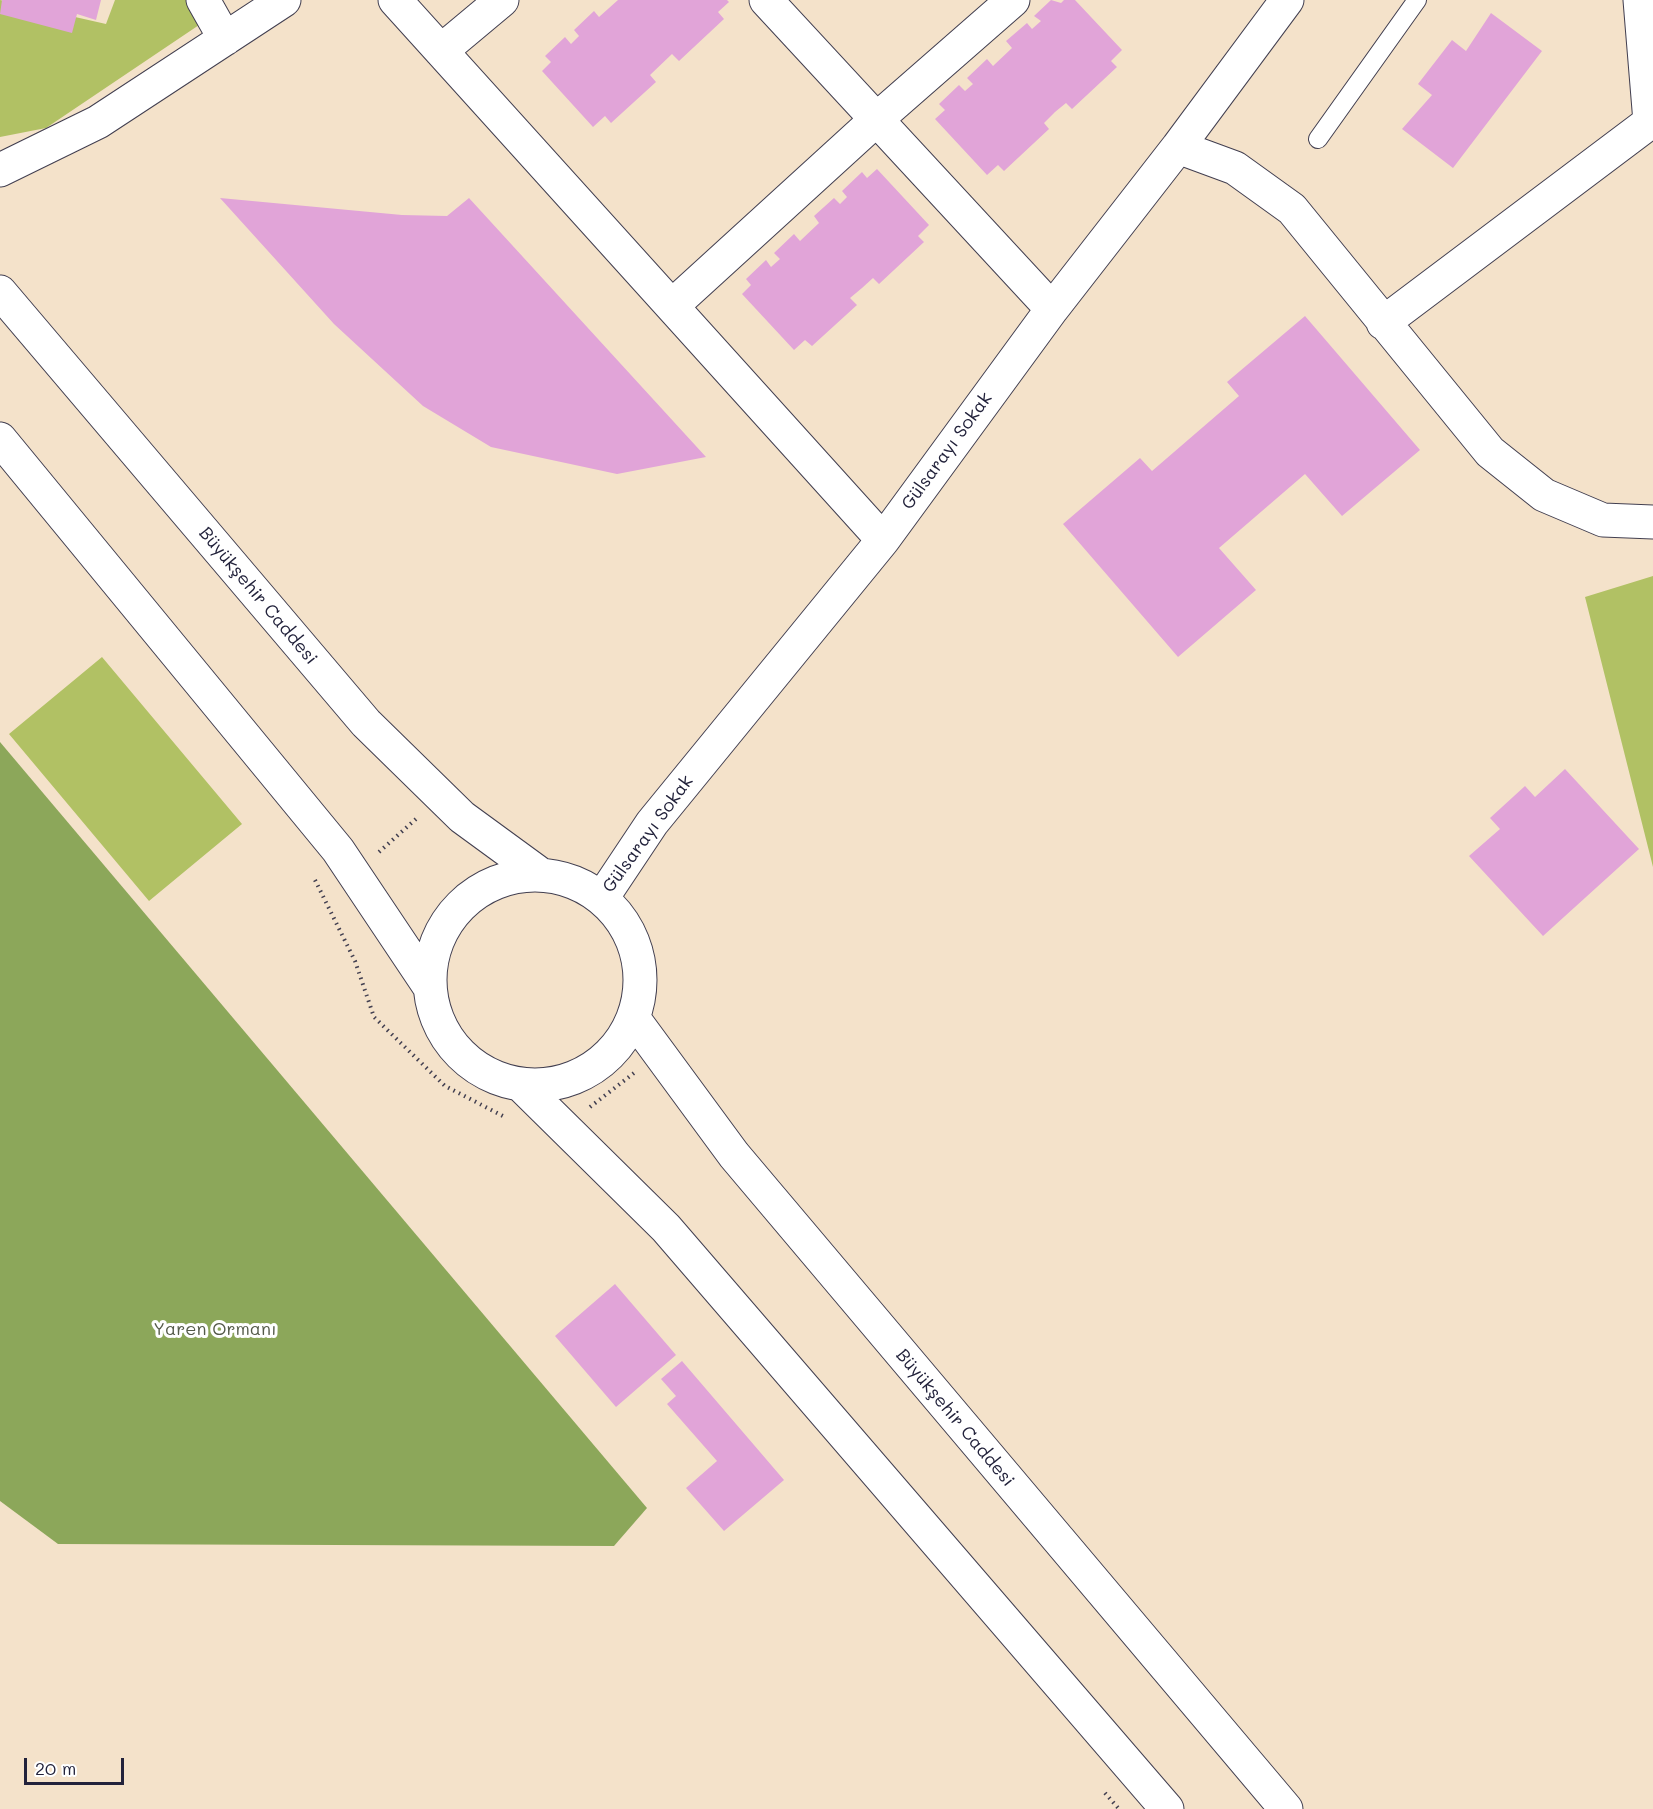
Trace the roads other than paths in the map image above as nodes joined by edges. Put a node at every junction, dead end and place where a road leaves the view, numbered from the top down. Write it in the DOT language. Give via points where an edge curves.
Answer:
graph roads {
  1 [pos="202,0"];
  2 [pos="284,0"];
  3 [pos="395,0"];
  4 [pos="502,0"];
  5 [pos="766,0"];
  6 [pos="1014,0"];
  7 [pos="1287,0"];
  8 [pos="1417,0"];
  9 [pos="1640,0"];
  10 [pos="225,39"];
  11 [pos="441,51"];
  12 [pos="877,119"];
  13 [pos="1318,139"];
  14 [pos="1178,147"];
  15 [pos="0,170"];
  16 [pos="0,292"];
  17 [pos="672,306"];
  18 [pos="1052,309"];
  19 [pos="1383,323"];
  20 [pos="0,439"];
  21 [pos="1653,522"];
  22 [pos="883,540"];
  23 [pos="540,874"];
  24 [pos="602,898"];
  25 [pos="429,986"];
  26 [pos="634,1019"];
  27 [pos="520,1084"];
  28 [pos="1167,1809"];
  29 [pos="1286,1809"];
  1 -- 10 [label="street"];
  2 -- 10 [label="street"];
  3 -- 11 [label="street"];
  4 -- 11 [label="street"];
  5 -- 12 [label="street"];
  6 -- 12 [label="street"];
  7 -- 14 [label="street, Gülsarayı Sokak"];
  8 -- 13 [label="lane"];
  9 -- 19 [label="street" via="1650,122"];
  10 -- 15 [label="street" via="98,122"];
  11 -- 17 [label="street"];
  12 -- 17 [label="street"];
  12 -- 18 [label="street"];
  14 -- 18 [label="street, Gülsarayı Sokak"];
  14 -- 19 [label="street" via="1234,168 1292,209"];
  16 -- 23 [label="street, Büyükşehir Caddesi" via="366,723 462,818"];
  17 -- 22 [label="street"];
  18 -- 22 [label="street, Gülsarayı Sokak"];
  19 -- 21 [label="street" via="1490,452 1544,495 1604,520"];
  20 -- 25 [label="street" via="338,850"];
  22 -- 24 [label="street, Gülsarayı Sokak" via="652,823"];
  23 -- 24 [label="street" via="573,881"];
  23 -- 25 [label="street" via="507,878 476,892 450,917 434,950"];
  24 -- 26 [label="street" via="625,923 638,954 641,987"];
  25 -- 27 [label="street" via="438,1021 457,1051 486,1074"];
  26 -- 27 [label="street" via="616,1048 591,1070 557,1083"];
  26 -- 29 [label="street, Büyükşehir Caddesi" via="757,1183"];
  27 -- 28 [label="street" via="666,1228"];
}
